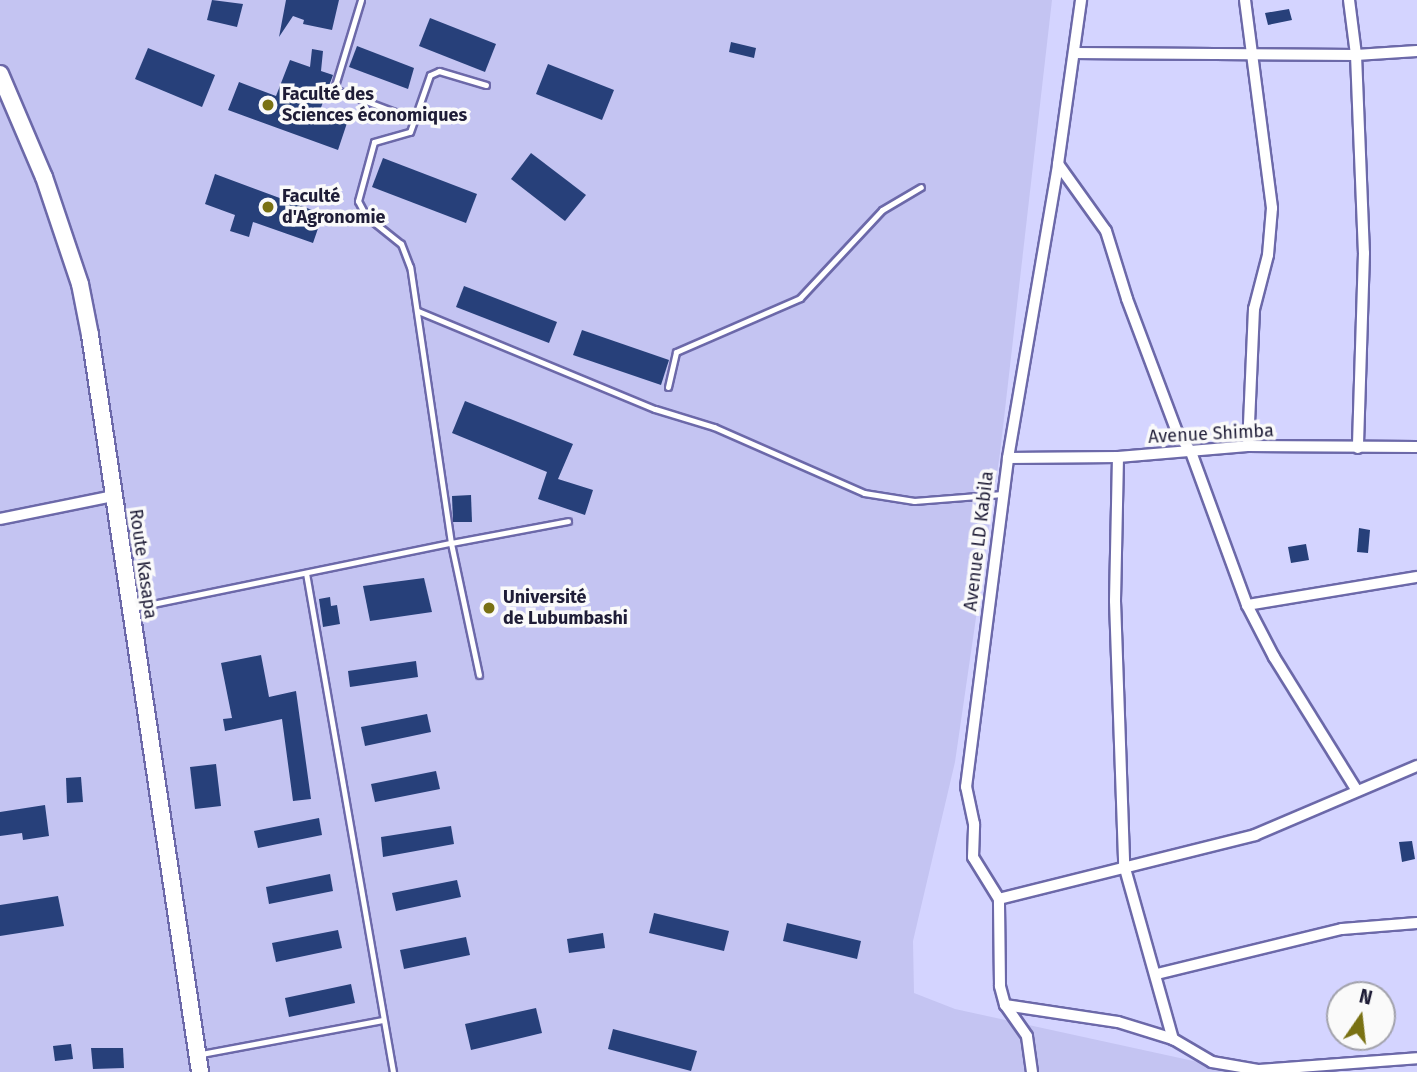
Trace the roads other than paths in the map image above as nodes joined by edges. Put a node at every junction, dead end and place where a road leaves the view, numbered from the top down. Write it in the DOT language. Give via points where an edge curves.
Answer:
graph roads {
  1 [pos="361,0"];
  2 [pos="1080,0"];
  3 [pos="1245,0"];
  4 [pos="1349,0"];
  5 [pos="1417,51"];
  6 [pos="1074,53"];
  7 [pos="1356,55"];
  8 [pos="1252,56"];
  9 [pos="0,74"];
  10 [pos="486,85"];
  11 [pos="395,111"];
  12 [pos="1058,164"];
  13 [pos="921,187"];
  14 [pos="418,311"];
  15 [pos="668,387"];
  16 [pos="1248,446"];
  17 [pos="1417,447"];
  18 [pos="1359,448"];
  19 [pos="1191,452"];
  20 [pos="1118,457"];
  21 [pos="1008,458"];
  22 [pos="1003,494"];
  23 [pos="113,496"];
  24 [pos="0,519"];
  25 [pos="568,521"];
  26 [pos="451,542"];
  27 [pos="306,573"];
  28 [pos="1417,577"];
  29 [pos="1247,605"];
  30 [pos="130,609"];
  31 [pos="479,675"];
  32 [pos="1417,766"];
  33 [pos="1356,789"];
  34 [pos="1124,865"];
  35 [pos="999,899"];
  36 [pos="1417,923"];
  37 [pos="1157,974"];
  38 [pos="1005,1005"];
  39 [pos="383,1020"];
  40 [pos="1173,1040"];
  41 [pos="198,1054"];
  42 [pos="1417,1058"];
  43 [pos="1300,1068"];
  44 [pos="200,1072"];
  45 [pos="393,1072"];
  46 [pos="1032,1072"];
  47 [pos="1315,1072"];
  1 -- 11 [label="lane" via="334,89"];
  2 -- 6 [label="street, Avenue LD Kabila"];
  3 -- 8 [label="street"];
  4 -- 7 [label="street"];
  5 -- 7 [label="street"];
  6 -- 8 [label="street"];
  6 -- 12 [label="street, Avenue LD Kabila"];
  7 -- 8 [label="street"];
  7 -- 18 [label="street" via="1364,253"];
  8 -- 16 [label="street" via="1272,208 1268,256 1254,309"];
  9 -- 23 [label="main road, Route Kasapa" via="44,177 80,284"];
  10 -- 14 [label="lane" via="450,73 430,75 410,132 374,142 359,183 358,201 366,216 390,232 406,253"];
  12 -- 19 [label="street" via="1101,220 1177,432"];
  12 -- 21 [label="street, Avenue LD Kabila"];
  13 -- 15 [label="lane" via="882,210 800,298 676,352"];
  14 -- 22 [label="lane" via="655,409 714,427 864,493 915,501"];
  14 -- 26 [label="lane"];
  16 -- 18 [label="street, Avenue Shimba"];
  16 -- 19 [label="street, Avenue Shimba"];
  17 -- 18 [label="street, Avenue Shimba"];
  19 -- 20 [label="street, Avenue Shimba"];
  19 -- 29 [label="street"];
  20 -- 21 [label="street, Avenue Shimba"];
  20 -- 34 [label="street" via="1115,600"];
  21 -- 22 [label="street, Avenue LD Kabila"];
  22 -- 35 [label="street, Avenue LD Kabila" via="966,787 977,869 990,878"];
  23 -- 24 [label="street"];
  23 -- 30 [label="main road, Route Kasapa"];
  25 -- 26 [label="lane"];
  26 -- 27 [label="lane"];
  26 -- 31 [label="lane"];
  27 -- 30 [label="lane"];
  27 -- 39 [label="lane"];
  28 -- 29 [label="street"];
  29 -- 33 [label="street"];
  30 -- 41 [label="main road, Route Kasapa"];
  32 -- 33 [label="street"];
  33 -- 34 [label="street" via="1339,802 1255,835"];
  34 -- 35 [label="street"];
  34 -- 37 [label="street"];
  35 -- 38 [label="street" via="999,975"];
  36 -- 37 [label="street" via="1342,929"];
  37 -- 40 [label="street"];
  38 -- 40 [label="street" via="1118,1022"];
  38 -- 46 [label="street" via="1027,1036"];
  39 -- 41 [label="lane"];
  39 -- 45 [label="lane"];
  40 -- 43 [label="street" via="1212,1062 1259,1070"];
  41 -- 44 [label="main road, Route Kasapa"];
  42 -- 43 [label="street"];
  43 -- 47 [label="street"];
}
